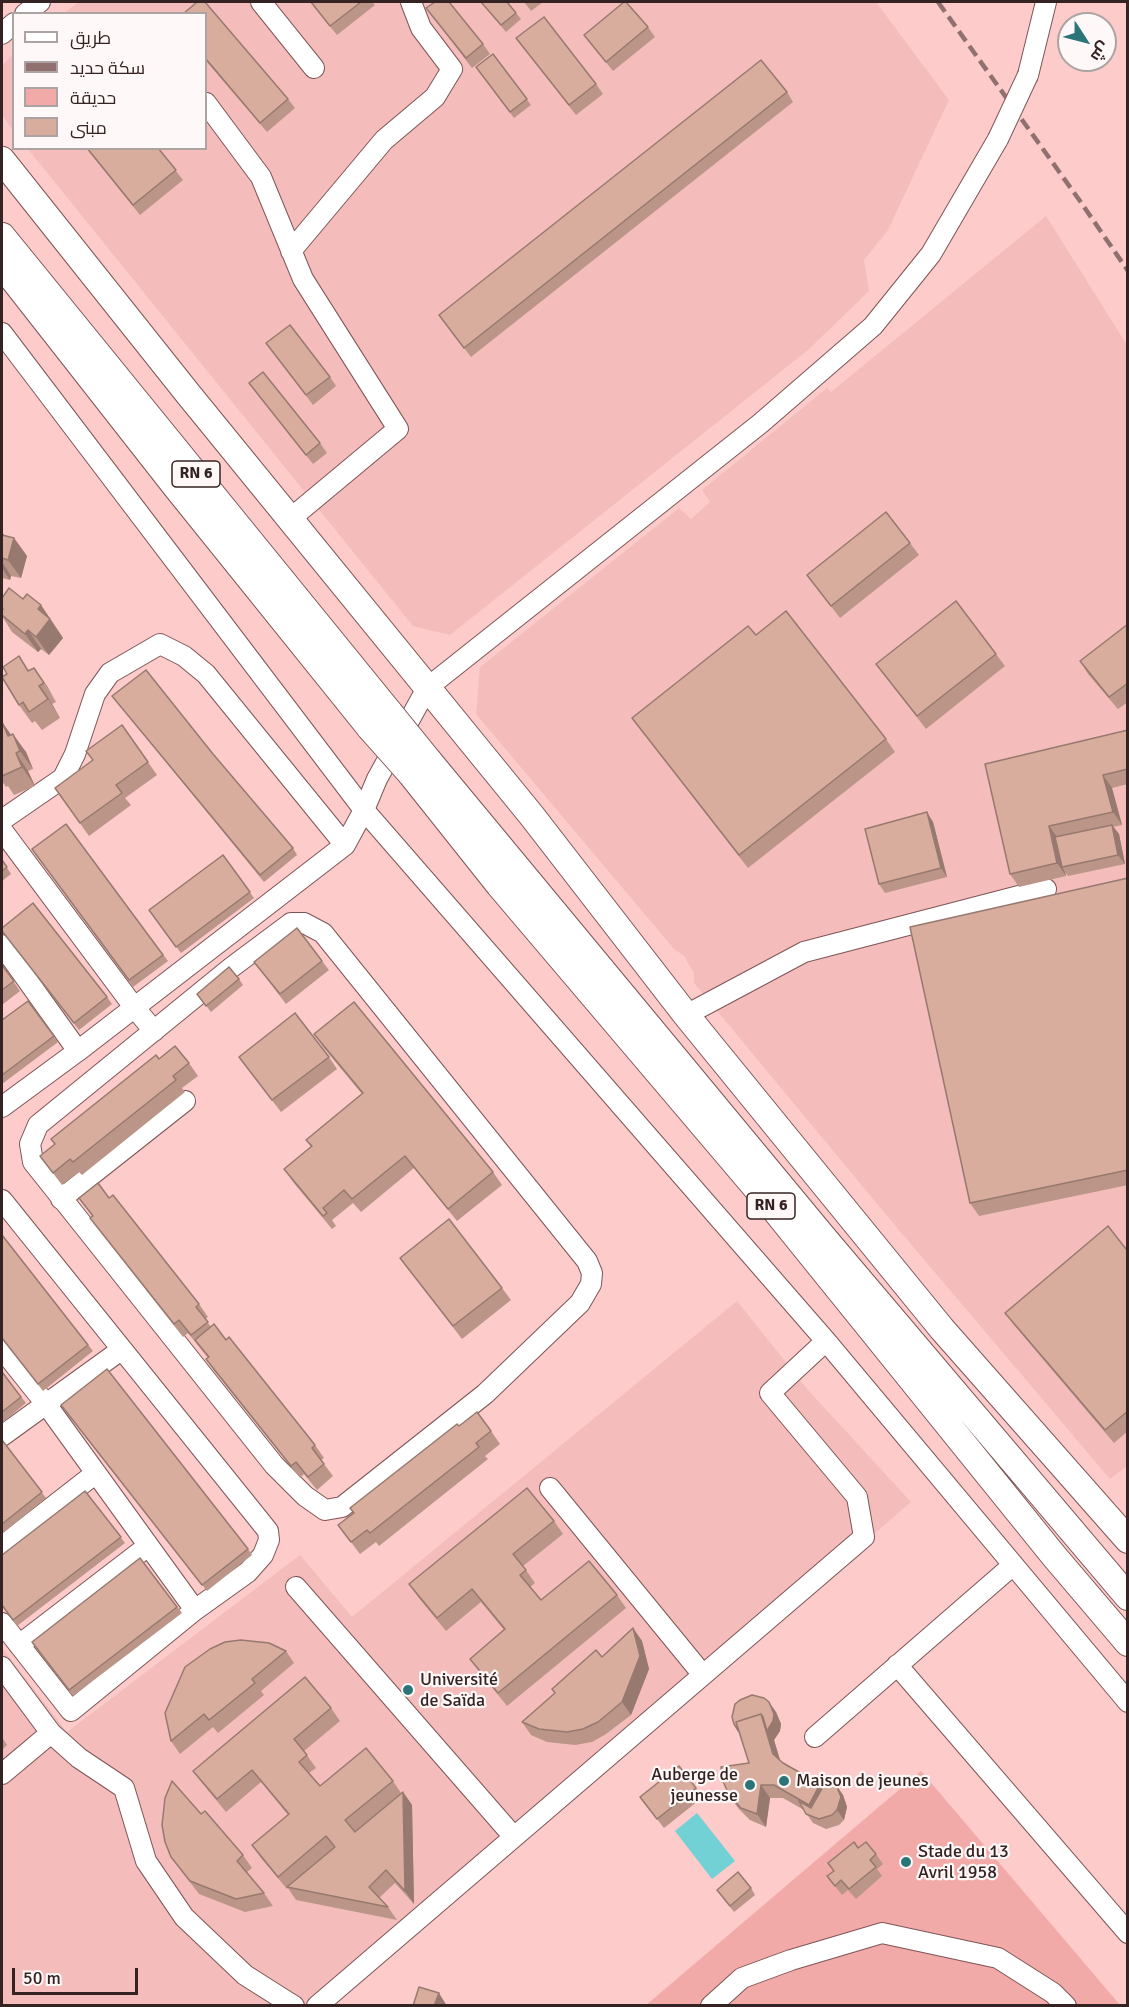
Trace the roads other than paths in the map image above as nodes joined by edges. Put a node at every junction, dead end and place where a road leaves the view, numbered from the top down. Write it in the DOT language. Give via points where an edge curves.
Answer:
graph roads {
  1 [pos="40,2"];
  2 [pos="261,2"];
  3 [pos="411,2"];
  4 [pos="1046,2"];
  5 [pos="28,12"];
  6 [pos="314,68"];
  7 [pos="207,104"];
  8 [pos="2,160"];
  9 [pos="2,224"];
  10 [pos="2,236"];
  11 [pos="291,250"];
  12 [pos="2,265"];
  13 [pos="2,274"];
  14 [pos="2,333"];
  15 [pos="69,334"];
  16 [pos="290,519"];
  17 [pos="427,688"];
  18 [pos="419,767"];
  19 [pos="364,810"];
  20 [pos="2,820"];
  21 [pos="2,830"];
  22 [pos="345,845"];
  23 [pos="1046,889"];
  24 [pos="2,945"];
  25 [pos="134,1007"];
  26 [pos="686,1015"];
  27 [pos="154,1031"];
  28 [pos="78,1051"];
  29 [pos="185,1101"];
  30 [pos="2,1107"];
  31 [pos="61,1199"];
  32 [pos="2,1200"];
  33 [pos="826,1341"];
  34 [pos="2,1349"];
  35 [pos="122,1350"];
  36 [pos="46,1404"];
  37 [pos="2,1436"];
  38 [pos="96,1473"];
  39 [pos="550,1488"];
  40 [pos="1128,1540"];
  41 [pos="2,1546"];
  42 [pos="148,1546"];
  43 [pos="1012,1566"];
  44 [pos="296,1587"];
  45 [pos="1128,1596"];
  46 [pos="195,1610"];
  47 [pos="2,1623"];
  48 [pos="1128,1643"];
  49 [pos="19,1645"];
  50 [pos="897,1665"];
  51 [pos="2,1667"];
  52 [pos="703,1675"];
  53 [pos="1128,1702"];
  54 [pos="51,1733"];
  55 [pos="814,1737"];
  56 [pos="2,1774"];
  57 [pos="514,1837"];
  58 [pos="1128,1933"];
  59 [pos="294,2006"];
  60 [pos="317,2006"];
  61 [pos="711,2006"];
  62 [pos="1066,2006"];
  1 -- 5 [label="street"];
  2 -- 6 [label="street"];
  3 -- 11 [label="street" via="421,28 452,69 435,97 384,140"];
  4 -- 17 [label="street, bridge" via="1028,75 998,139 931,254 873,326 761,423"];
  7 -- 11 [label="street" via="261,177"];
  8 -- 16 [label="main road"];
  9 -- 15 [label="main road, RN 6"];
  10 -- 15 [label="main road, RN 6"];
  11 -- 16 [label="street" via="303,279 398,429"];
  12 -- 15 [label="main road, RN 6"];
  13 -- 15 [label="main road, RN 6"];
  14 -- 19 [label="street"];
  15 -- 18 [label="main road, RN 6, bridge"];
  16 -- 17 [label="main road"];
  17 -- 19 [label="street"];
  17 -- 26 [label="main road"];
  18 -- 45 [label="main road, RN 6"];
  18 -- 48 [label="main road, RN 6" via="499,885 774,1209"];
  19 -- 22 [label="street"];
  19 -- 33 [label="street"];
  20 -- 22 [label="street" via="63,778 95,694 110,673 160,644 184,656 206,674"];
  21 -- 25 [label="street"];
  22 -- 25 [label="street"];
  23 -- 26 [label="street" via="804,952"];
  24 -- 28 [label="street"];
  25 -- 27 [label="street"];
  25 -- 28 [label="street"];
  26 -- 40 [label="main road" via="942,1329"];
  27 -- 31 [label="street" via="38,1125 30,1144 33,1162"];
  27 -- 31 [label="street" via="291,923 314,927 323,933 587,1261 591,1284 580,1303 485,1394 342,1507 325,1510 274,1465"];
  28 -- 30 [label="street"];
  29 -- 31 [label="street"];
  32 -- 35 [label="street"];
  33 -- 43 [label="street"];
  33 -- 52 [label="street" via="770,1393 857,1497 864,1537"];
  34 -- 36 [label="street"];
  35 -- 36 [label="street"];
  35 -- 46 [label="street" via="268,1531 263,1555 248,1572"];
  36 -- 37 [label="street"];
  36 -- 38 [label="street"];
  38 -- 41 [label="street"];
  38 -- 42 [label="street"];
  39 -- 52 [label="street"];
  42 -- 46 [label="street"];
  42 -- 49 [label="street"];
  43 -- 50 [label="street"];
  43 -- 53 [label="street"];
  44 -- 57 [label="street"];
  46 -- 49 [label="street" via="71,1711"];
  47 -- 49 [label="street"];
  50 -- 55 [label="street"];
  50 -- 58 [label="street"];
  51 -- 54 [label="street"];
  52 -- 57 [label="street"];
  54 -- 56 [label="street"];
  54 -- 59 [label="street" via="79,1758 124,1788 146,1861 184,1917 245,1975"];
  57 -- 60 [label="street"];
  61 -- 62 [label="street" via="742,1978 882,1933 998,1958 1053,1993"];
}
